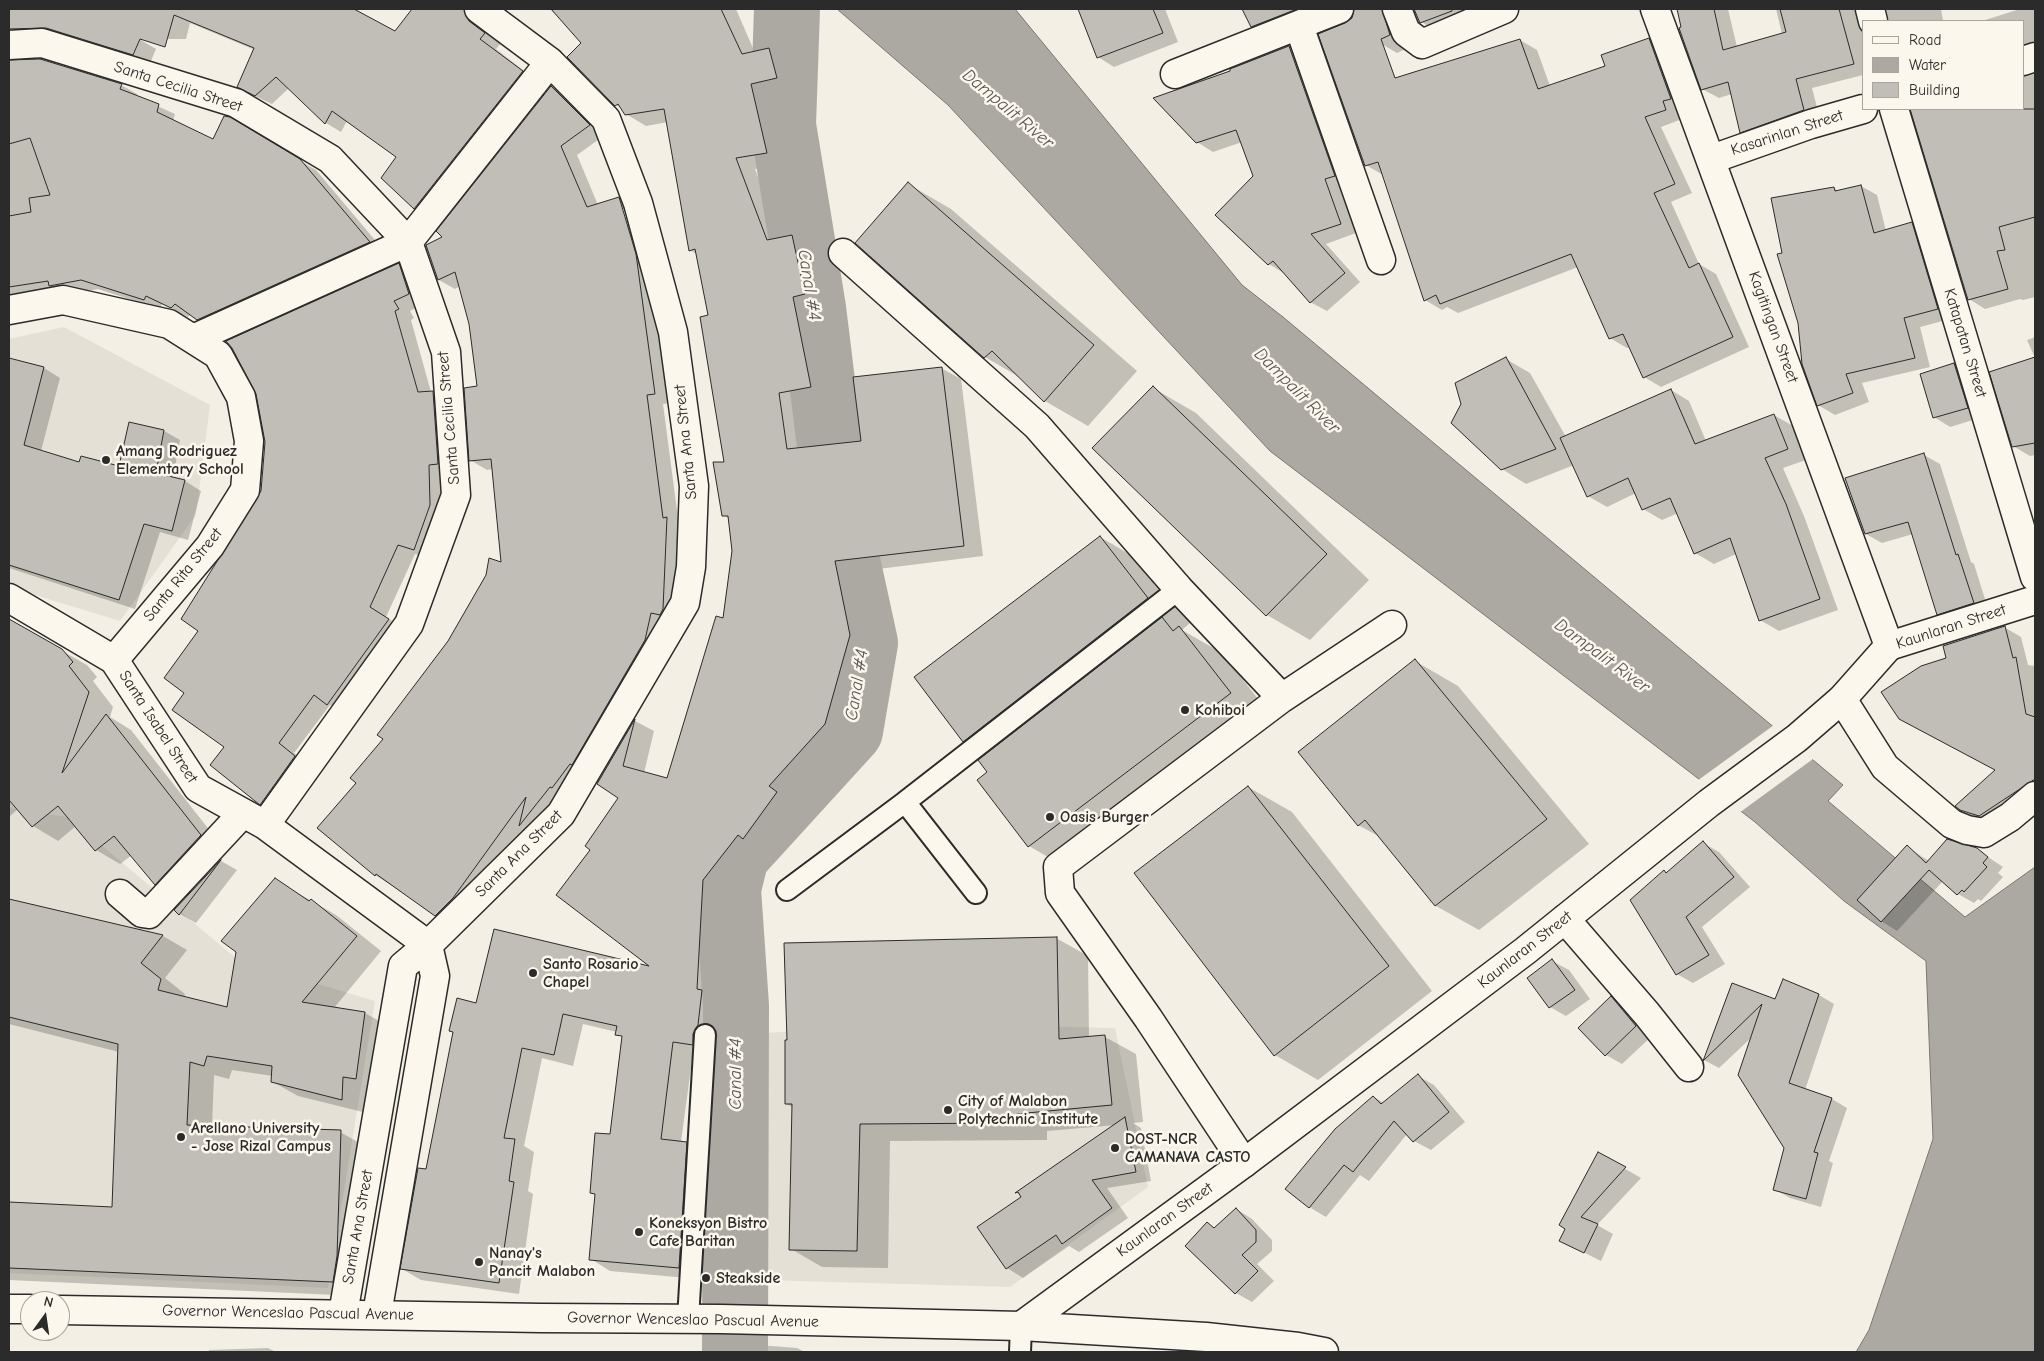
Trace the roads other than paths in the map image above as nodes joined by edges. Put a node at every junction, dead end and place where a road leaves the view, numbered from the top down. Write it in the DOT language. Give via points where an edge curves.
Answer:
graph roads {
  1 [pos="479,9"];
  2 [pos="1339,9"];
  3 [pos="1397,9"];
  4 [pos="1504,9"];
  5 [pos="1655,9"];
  6 [pos="1299,26"];
  7 [pos="9,45"];
  8 [pos="550,62"];
  9 [pos="1175,74"];
  10 [pos="1862,109"];
  11 [pos="1894,110"];
  12 [pos="1712,159"];
  13 [pos="408,242"];
  14 [pos="843,253"];
  15 [pos="1381,260"];
  16 [pos="9,310"];
  17 [pos="193,339"];
  18 [pos="2035,577"];
  19 [pos="1179,589"];
  20 [pos="9,598"];
  21 [pos="2035,600"];
  22 [pos="1392,625"];
  23 [pos="1889,646"];
  24 [pos="114,660"];
  25 [pos="1282,698"];
  26 [pos="1842,699"];
  27 [pos="2035,796"];
  28 [pos="905,802"];
  29 [pos="254,819"];
  30 [pos="787,890"];
  31 [pos="976,893"];
  32 [pos="120,894"];
  33 [pos="1565,920"];
  34 [pos="428,945"];
  35 [pos="705,1035"];
  36 [pos="1689,1067"];
  37 [pos="1244,1163"];
  38 [pos="70,1310"];
  39 [pos="343,1314"];
  40 [pos="377,1314"];
  41 [pos="688,1318"];
  42 [pos="1020,1339"];
  43 [pos="1324,1352"];
  1 -- 8 [label="street, Santa Ana Street"];
  2 -- 6 [label="street"];
  3 -- 4 [label="street" via="1406,32 1422,44"];
  5 -- 12 [label="street, Kagitingan Street"];
  6 -- 9 [label="street"];
  6 -- 15 [label="street"];
  7 -- 13 [label="street, Santa Cecilia Street" via="42,43 236,103 330,159"];
  8 -- 13 [label="street"];
  8 -- 34 [label="street, Santa Ana Street" via="606,119 638,203 673,332 694,486 691,567 685,603 561,814"];
  10 -- 12 [label="street, Kasarinlan Street"];
  11 -- 18 [label="street, Katapatan Street"];
  12 -- 23 [label="street, Kagitingan Street"];
  13 -- 17 [label="street"];
  13 -- 29 [label="street, Santa Cecilia Street" via="446,352 456,495 409,624"];
  14 -- 19 [label="street" via="1037,426"];
  16 -- 17 [label="street, Santa Rita Street" via="64,300 170,324"];
  17 -- 24 [label="street, Santa Rita Street" via="218,355 241,397 250,442 245,490 210,546"];
  19 -- 25 [label="street"];
  19 -- 28 [label="lane"];
  20 -- 24 [label="street, Santa Isabel Street"];
  21 -- 23 [label="street, Kaunlaran Street"];
  22 -- 25 [label="street"];
  23 -- 26 [label="street, Kaunlaran Street"];
  24 -- 29 [label="street, Santa Isabel Street" via="198,788"];
  25 -- 37 [label="street" via="1058,866 1060,893"];
  26 -- 27 [label="street" via="1885,767 1952,824 1984,833"];
  26 -- 33 [label="street, Kaunlaran Street"];
  28 -- 30 [label="lane"];
  28 -- 31 [label="lane"];
  29 -- 32 [label="street, Santa Cecilia Street" via="150,914 142,913"];
  29 -- 34 [label="street, Santa Isabel Street"];
  33 -- 36 [label="street"];
  33 -- 37 [label="street, Kaunlaran Street"];
  34 -- 39 [label="street, Santa Ana Street" via="403,966"];
  34 -- 40 [label="street, Santa Ana Street" via="435,976"];
  35 -- 41 [label="lane"];
  37 -- 42 [label="street, Kaunlaran Street"];
  38 -- 39 [label="street, Governor Wenceslao Pascual Avenue"];
  39 -- 40 [label="street, Governor Wenceslao Pascual Avenue"];
  40 -- 41 [label="street, Governor Wenceslao Pascual Avenue"];
  41 -- 42 [label="street, Governor Wenceslao Pascual Avenue" via="761,1320"];
  42 -- 43 [label="street, Governor Wenceslao Pascual Avenue" via="1206,1337"];
}
